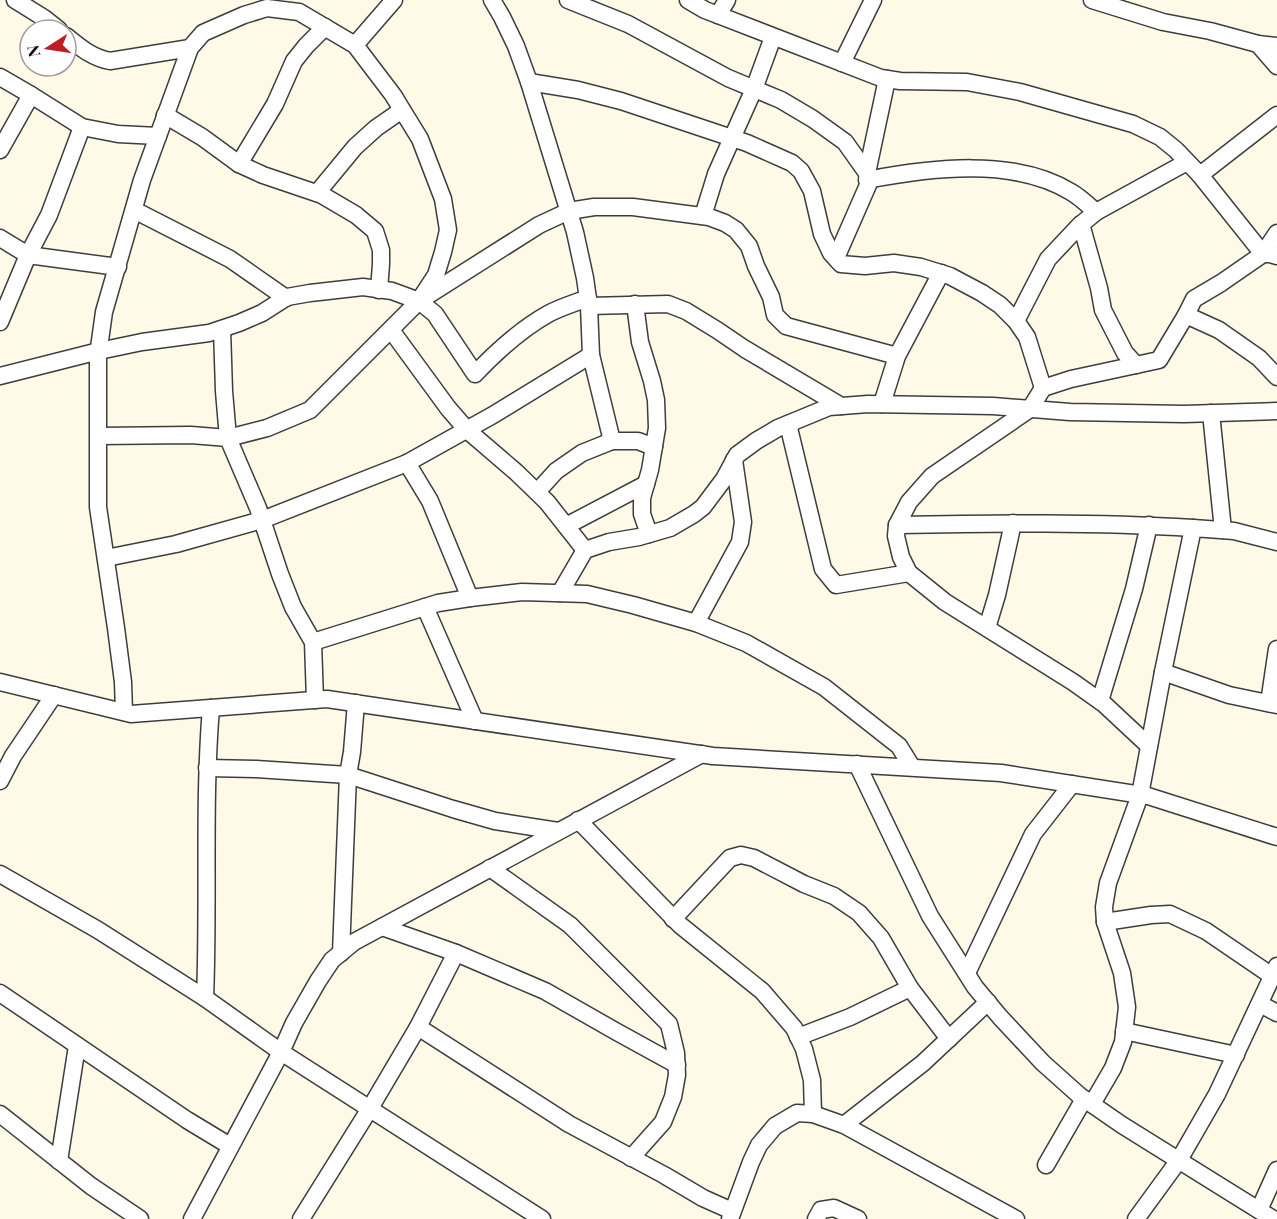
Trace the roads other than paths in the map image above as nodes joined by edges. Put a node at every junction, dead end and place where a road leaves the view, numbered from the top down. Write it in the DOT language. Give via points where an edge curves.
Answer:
graph roads {
  1 [pos="15,0"];
  2 [pos="394,0"];
  3 [pos="492,0"];
  4 [pos="568,0"];
  5 [pos="688,0"];
  6 [pos="727,0"];
  7 [pos="873,0"];
  8 [pos="1092,0"];
  9 [pos="298,6"];
  10 [pos="718,15"];
  11 [pos="44,18"];
  12 [pos="325,27"];
  13 [pos="773,36"];
  14 [pos="1258,44"];
  15 [pos="355,45"];
  16 [pos="78,46"];
  17 [pos="1277,46"];
  18 [pos="190,48"];
  19 [pos="842,63"];
  20 [pos="1277,66"];
  21 [pos="0,77"];
  22 [pos="887,79"];
  23 [pos="530,82"];
  24 [pos="753,89"];
  25 [pos="32,95"];
  26 [pos="402,110"];
  27 [pos="165,115"];
  28 [pos="1277,115"];
  29 [pos="82,127"];
  30 [pos="158,136"];
  31 [pos="732,138"];
  32 [pos="0,150"];
  33 [pos="1187,162"];
  34 [pos="239,164"];
  35 [pos="1200,175"];
  36 [pos="867,177"];
  37 [pos="317,193"];
  38 [pos="134,210"];
  39 [pos="569,211"];
  40 [pos="1096,212"];
  41 [pos="703,216"];
  42 [pos="1081,224"];
  43 [pos="1277,233"];
  44 [pos="0,238"];
  45 [pos="28,255"];
  46 [pos="1270,255"];
  47 [pos="836,258"];
  48 [pos="118,267"];
  49 [pos="940,273"];
  50 [pos="380,290"];
  51 [pos="286,298"];
  52 [pos="419,301"];
  53 [pos="589,302"];
  54 [pos="635,304"];
  55 [pos="1186,315"];
  56 [pos="1017,321"];
  57 [pos="0,322"];
  58 [pos="222,328"];
  59 [pos="391,330"];
  60 [pos="99,351"];
  61 [pos="591,355"];
  62 [pos="897,356"];
  63 [pos="1136,364"];
  64 [pos="0,376"];
  65 [pos="1277,377"];
  66 [pos="1043,388"];
  67 [pos="882,404"];
  68 [pos="841,406"];
  69 [pos="1030,409"];
  70 [pos="1277,411"];
  71 [pos="1211,413"];
  72 [pos="788,424"];
  73 [pos="467,430"];
  74 [pos="98,436"];
  75 [pos="228,438"];
  76 [pos="612,441"];
  77 [pos="654,447"];
  78 [pos="734,460"];
  79 [pos="407,463"];
  80 [pos="646,484"];
  81 [pos="537,492"];
  82 [pos="262,520"];
  83 [pos="1013,523"];
  84 [pos="897,525"];
  85 [pos="1149,525"];
  86 [pos="567,526"];
  87 [pos="1193,528"];
  88 [pos="1223,530"];
  89 [pos="649,534"];
  90 [pos="1277,542"];
  91 [pos="585,550"];
  92 [pos="106,558"];
  93 [pos="909,573"];
  94 [pos="561,593"];
  95 [pos="470,598"];
  96 [pos="425,607"];
  97 [pos="696,623"];
  98 [pos="987,627"];
  99 [pos="313,642"];
  100 [pos="1277,649"];
  101 [pos="1163,672"];
  102 [pos="0,682"];
  103 [pos="54,695"];
  104 [pos="315,700"];
  105 [pos="1100,701"];
  106 [pos="356,703"];
  107 [pos="1273,704"];
  108 [pos="211,708"];
  109 [pos="124,712"];
  110 [pos="476,721"];
  111 [pos="1149,746"];
  112 [pos="702,754"];
  113 [pos="857,764"];
  114 [pos="912,767"];
  115 [pos="207,768"];
  116 [pos="348,775"];
  117 [pos="0,781"];
  118 [pos="1072,784"];
  119 [pos="1140,795"];
  120 [pos="578,820"];
  121 [pos="558,831"];
  122 [pos="1277,837"];
  123 [pos="490,868"];
  124 [pos="0,874"];
  125 [pos="673,919"];
  126 [pos="1105,922"];
  127 [pos="382,927"];
  128 [pos="341,953"];
  129 [pos="456,953"];
  130 [pos="1275,971"];
  131 [pos="967,973"];
  132 [pos="910,988"];
  133 [pos="0,993"];
  134 [pos="205,998"];
  135 [pos="988,1002"];
  136 [pos="1260,1004"];
  137 [pos="1277,1014"];
  138 [pos="418,1028"];
  139 [pos="1124,1030"];
  140 [pos="798,1037"];
  141 [pos="949,1039"];
  142 [pos="77,1047"];
  143 [pos="281,1053"];
  144 [pos="1236,1055"];
  145 [pos="676,1065"];
  146 [pos="1088,1101"];
  147 [pos="369,1110"];
  148 [pos="0,1114"];
  149 [pos="813,1114"];
  150 [pos="844,1125"];
  151 [pos="230,1146"];
  152 [pos="631,1158"];
  153 [pos="1179,1160"];
  154 [pos="59,1161"];
  155 [pos="1046,1165"];
  156 [pos="1277,1170"];
  157 [pos="731,1215"];
  158 [pos="1266,1215"];
  159 [pos="140,1219"];
  160 [pos="192,1219"];
  161 [pos="301,1219"];
  162 [pos="542,1219"];
  163 [pos="816,1219"];
  164 [pos="858,1219"];
  165 [pos="1016,1219"];
  166 [pos="1136,1219"];
  1 -- 11 [label="street"];
  2 -- 15 [label="street"];
  3 -- 23 [label="street"];
  4 -- 24 [label="street" via="627,24"];
  5 -- 10 [label="street"];
  6 -- 10 [label="street"];
  7 -- 19 [label="street"];
  8 -- 14 [label="street" via="1163,22"];
  9 -- 12 [label="street"];
  9 -- 18 [label="street" via="267,8 244,15 204,33"];
  10 -- 13 [label="street"];
  12 -- 15 [label="street"];
  12 -- 34 [label="street" via="294,61 275,104"];
  13 -- 19 [label="street"];
  13 -- 24 [label="street"];
  14 -- 17 [label="street"];
  14 -- 20 [label="street"];
  15 -- 26 [label="street"];
  16 -- 18 [label="street" via="98,59 110,61"];
  18 -- 27 [label="street"];
  19 -- 22 [label="street"];
  21 -- 25 [label="street"];
  22 -- 33 [label="street" via="967,82 1042,98 1134,124 1160,137"];
  22 -- 36 [label="street"];
  23 -- 31 [label="street" via="621,101"];
  23 -- 39 [label="street"];
  24 -- 31 [label="street"];
  24 -- 36 [label="street" via="781,100 833,133 844,142"];
  25 -- 29 [label="street"];
  25 -- 32 [label="street"];
  26 -- 37 [label="street" via="355,147"];
  26 -- 52 [label="street" via="420,139 443,199 448,230 436,275"];
  27 -- 30 [label="street"];
  27 -- 34 [label="street"];
  28 -- 35 [label="street"];
  29 -- 30 [label="street"];
  29 -- 45 [label="street" via="49,215"];
  30 -- 38 [label="street"];
  31 -- 41 [label="street"];
  31 -- 47 [label="street" via="792,163 801,171 812,191 822,234"];
  33 -- 35 [label="street"];
  33 -- 40 [label="street"];
  34 -- 37 [label="street"];
  35 -- 46 [label="street"];
  36 -- 40 [label="street" via="961,168 1011,171 1069,190"];
  36 -- 47 [label="street" via="868,185"];
  37 -- 50 [label="street" via="375,231 381,250"];
  38 -- 48 [label="street"];
  38 -- 51 [label="street" via="230,259"];
  39 -- 41 [label="street" via="633,207"];
  39 -- 52 [label="street" via="539,225"];
  39 -- 53 [label="street"];
  40 -- 42 [label="street"];
  41 -- 62 [label="street" via="736,230 749,246 771,297 774,315 786,326"];
  42 -- 56 [label="street" via="1048,259"];
  42 -- 63 [label="street" via="1103,310 1125,353"];
  43 -- 46 [label="street"];
  44 -- 45 [label="street"];
  45 -- 48 [label="street"];
  45 -- 57 [label="street"];
  46 -- 55 [label="street" via="1194,299"];
  47 -- 49 [label="street" via="841,264 894,263"];
  48 -- 60 [label="street" via="104,312"];
  49 -- 56 [label="street" via="982,293"];
  49 -- 62 [label="street"];
  50 -- 51 [label="street" via="363,287"];
  50 -- 52 [label="street"];
  51 -- 58 [label="street" via="262,313"];
  52 -- 53 [label="street" via="435,314 475,374 548,314"];
  52 -- 59 [label="street"];
  53 -- 54 [label="street"];
  53 -- 61 [label="street"];
  54 -- 68 [label="street" via="668,304 686,311"];
  54 -- 77 [label="street" via="640,342 656,400"];
  55 -- 63 [label="street" via="1159,360"];
  55 -- 65 [label="street" via="1219,330 1259,358"];
  56 -- 66 [label="street"];
  58 -- 60 [label="street"];
  58 -- 75 [label="street"];
  59 -- 73 [label="street"];
  59 -- 75 [label="street" via="310,410 267,428"];
  60 -- 64 [label="street"];
  60 -- 74 [label="street"];
  61 -- 73 [label="street"];
  61 -- 76 [label="street"];
  62 -- 67 [label="street"];
  63 -- 66 [label="street"];
  66 -- 69 [label="street"];
  67 -- 68 [label="street"];
  67 -- 69 [label="street"];
  68 -- 72 [label="street"];
  69 -- 71 [label="street"];
  69 -- 84 [label="street" via="932,476 909,502"];
  70 -- 71 [label="street"];
  71 -- 88 [label="street"];
  72 -- 78 [label="street" via="756,441"];
  72 -- 93 [label="street" via="823,569 836,585"];
  73 -- 79 [label="street"];
  73 -- 81 [label="street"];
  74 -- 75 [label="street"];
  74 -- 92 [label="street" via="98,507"];
  75 -- 82 [label="street"];
  76 -- 77 [label="street" via="638,441"];
  76 -- 81 [label="street" via="582,453 556,471"];
  77 -- 80 [label="street"];
  78 -- 89 [label="street" via="703,507 670,528"];
  78 -- 97 [label="street" via="743,522 740,542"];
  79 -- 82 [label="street"];
  79 -- 95 [label="street" via="430,501"];
  80 -- 86 [label="street"];
  80 -- 89 [label="street" via="642,514"];
  81 -- 86 [label="street"];
  82 -- 92 [label="street"];
  82 -- 99 [label="street" via="293,607"];
  83 -- 84 [label="street"];
  83 -- 85 [label="street"];
  83 -- 98 [label="street"];
  84 -- 93 [label="street" via="901,557"];
  85 -- 87 [label="street"];
  85 -- 105 [label="street"];
  86 -- 91 [label="street"];
  87 -- 88 [label="street"];
  87 -- 101 [label="street"];
  88 -- 90 [label="street"];
  89 -- 91 [label="street"];
  91 -- 94 [label="street"];
  92 -- 109 [label="street"];
  93 -- 98 [label="street" via="945,602"];
  94 -- 95 [label="street" via="522,592"];
  94 -- 97 [label="street" via="586,594"];
  95 -- 96 [label="street"];
  96 -- 99 [label="street"];
  96 -- 110 [label="street"];
  97 -- 114 [label="street" via="746,643 824,687 899,746"];
  98 -- 105 [label="street"];
  99 -- 104 [label="street"];
  100 -- 107 [label="street"];
  101 -- 107 [label="street"];
  101 -- 111 [label="street"];
  102 -- 103 [label="street"];
  103 -- 109 [label="street"];
  103 -- 117 [label="street"];
  104 -- 106 [label="street"];
  104 -- 108 [label="street"];
  105 -- 111 [label="street"];
  106 -- 110 [label="street"];
  106 -- 116 [label="street"];
  108 -- 109 [label="street"];
  108 -- 115 [label="street"];
  110 -- 112 [label="street"];
  111 -- 119 [label="street"];
  112 -- 113 [label="street"];
  112 -- 120 [label="street"];
  113 -- 114 [label="street"];
  113 -- 131 [label="street" via="930,916"];
  114 -- 118 [label="street" via="1001,773"];
  115 -- 116 [label="street"];
  115 -- 134 [label="street"];
  116 -- 121 [label="street" via="495,821"];
  116 -- 128 [label="street"];
  118 -- 119 [label="street"];
  118 -- 131 [label="street" via="1033,834"];
  119 -- 122 [label="street"];
  119 -- 126 [label="street" via="1108,883"];
  120 -- 121 [label="street"];
  120 -- 125 [label="street"];
  121 -- 123 [label="street"];
  123 -- 127 [label="street"];
  123 -- 145 [label="street" via="570,925 669,1024"];
  124 -- 134 [label="street"];
  125 -- 132 [label="street" via="730,858 754,858 834,896 859,913 881,939"];
  125 -- 140 [label="street" via="762,991"];
  126 -- 130 [label="street" via="1170,914"];
  126 -- 139 [label="street" via="1122,973 1127,1007"];
  127 -- 128 [label="street"];
  127 -- 129 [label="street"];
  128 -- 143 [label="street" via="318,981"];
  129 -- 138 [label="street"];
  129 -- 145 [label="street" via="545,991"];
  130 -- 136 [label="street"];
  131 -- 135 [label="street"];
  132 -- 140 [label="street"];
  132 -- 141 [label="street"];
  133 -- 142 [label="street"];
  134 -- 143 [label="street"];
  135 -- 141 [label="street"];
  135 -- 146 [label="street" via="1043,1063"];
  136 -- 137 [label="street"];
  136 -- 144 [label="street"];
  138 -- 147 [label="street"];
  138 -- 152 [label="street" via="569,1124"];
  139 -- 144 [label="street"];
  139 -- 146 [label="street" via="1113,1068"];
  140 -- 149 [label="street" via="812,1080"];
  141 -- 150 [label="street"];
  142 -- 151 [label="street"];
  142 -- 154 [label="street"];
  143 -- 147 [label="street"];
  143 -- 151 [label="street"];
  144 -- 153 [label="street"];
  145 -- 152 [label="street" via="673,1097 663,1122"];
  146 -- 153 [label="street"];
  146 -- 155 [label="street"];
  147 -- 161 [label="street"];
  147 -- 162 [label="street"];
  148 -- 154 [label="street"];
  149 -- 150 [label="street"];
  149 -- 157 [label="street" via="797,1113 775,1126 759,1145"];
  150 -- 165 [label="street"];
  151 -- 160 [label="street"];
  152 -- 157 [label="street"];
  153 -- 158 [label="street"];
  153 -- 166 [label="street"];
  154 -- 159 [label="street"];
  156 -- 158 [label="street"];
  163 -- 164 [label="street" via="821,1210 834,1208"];
}
